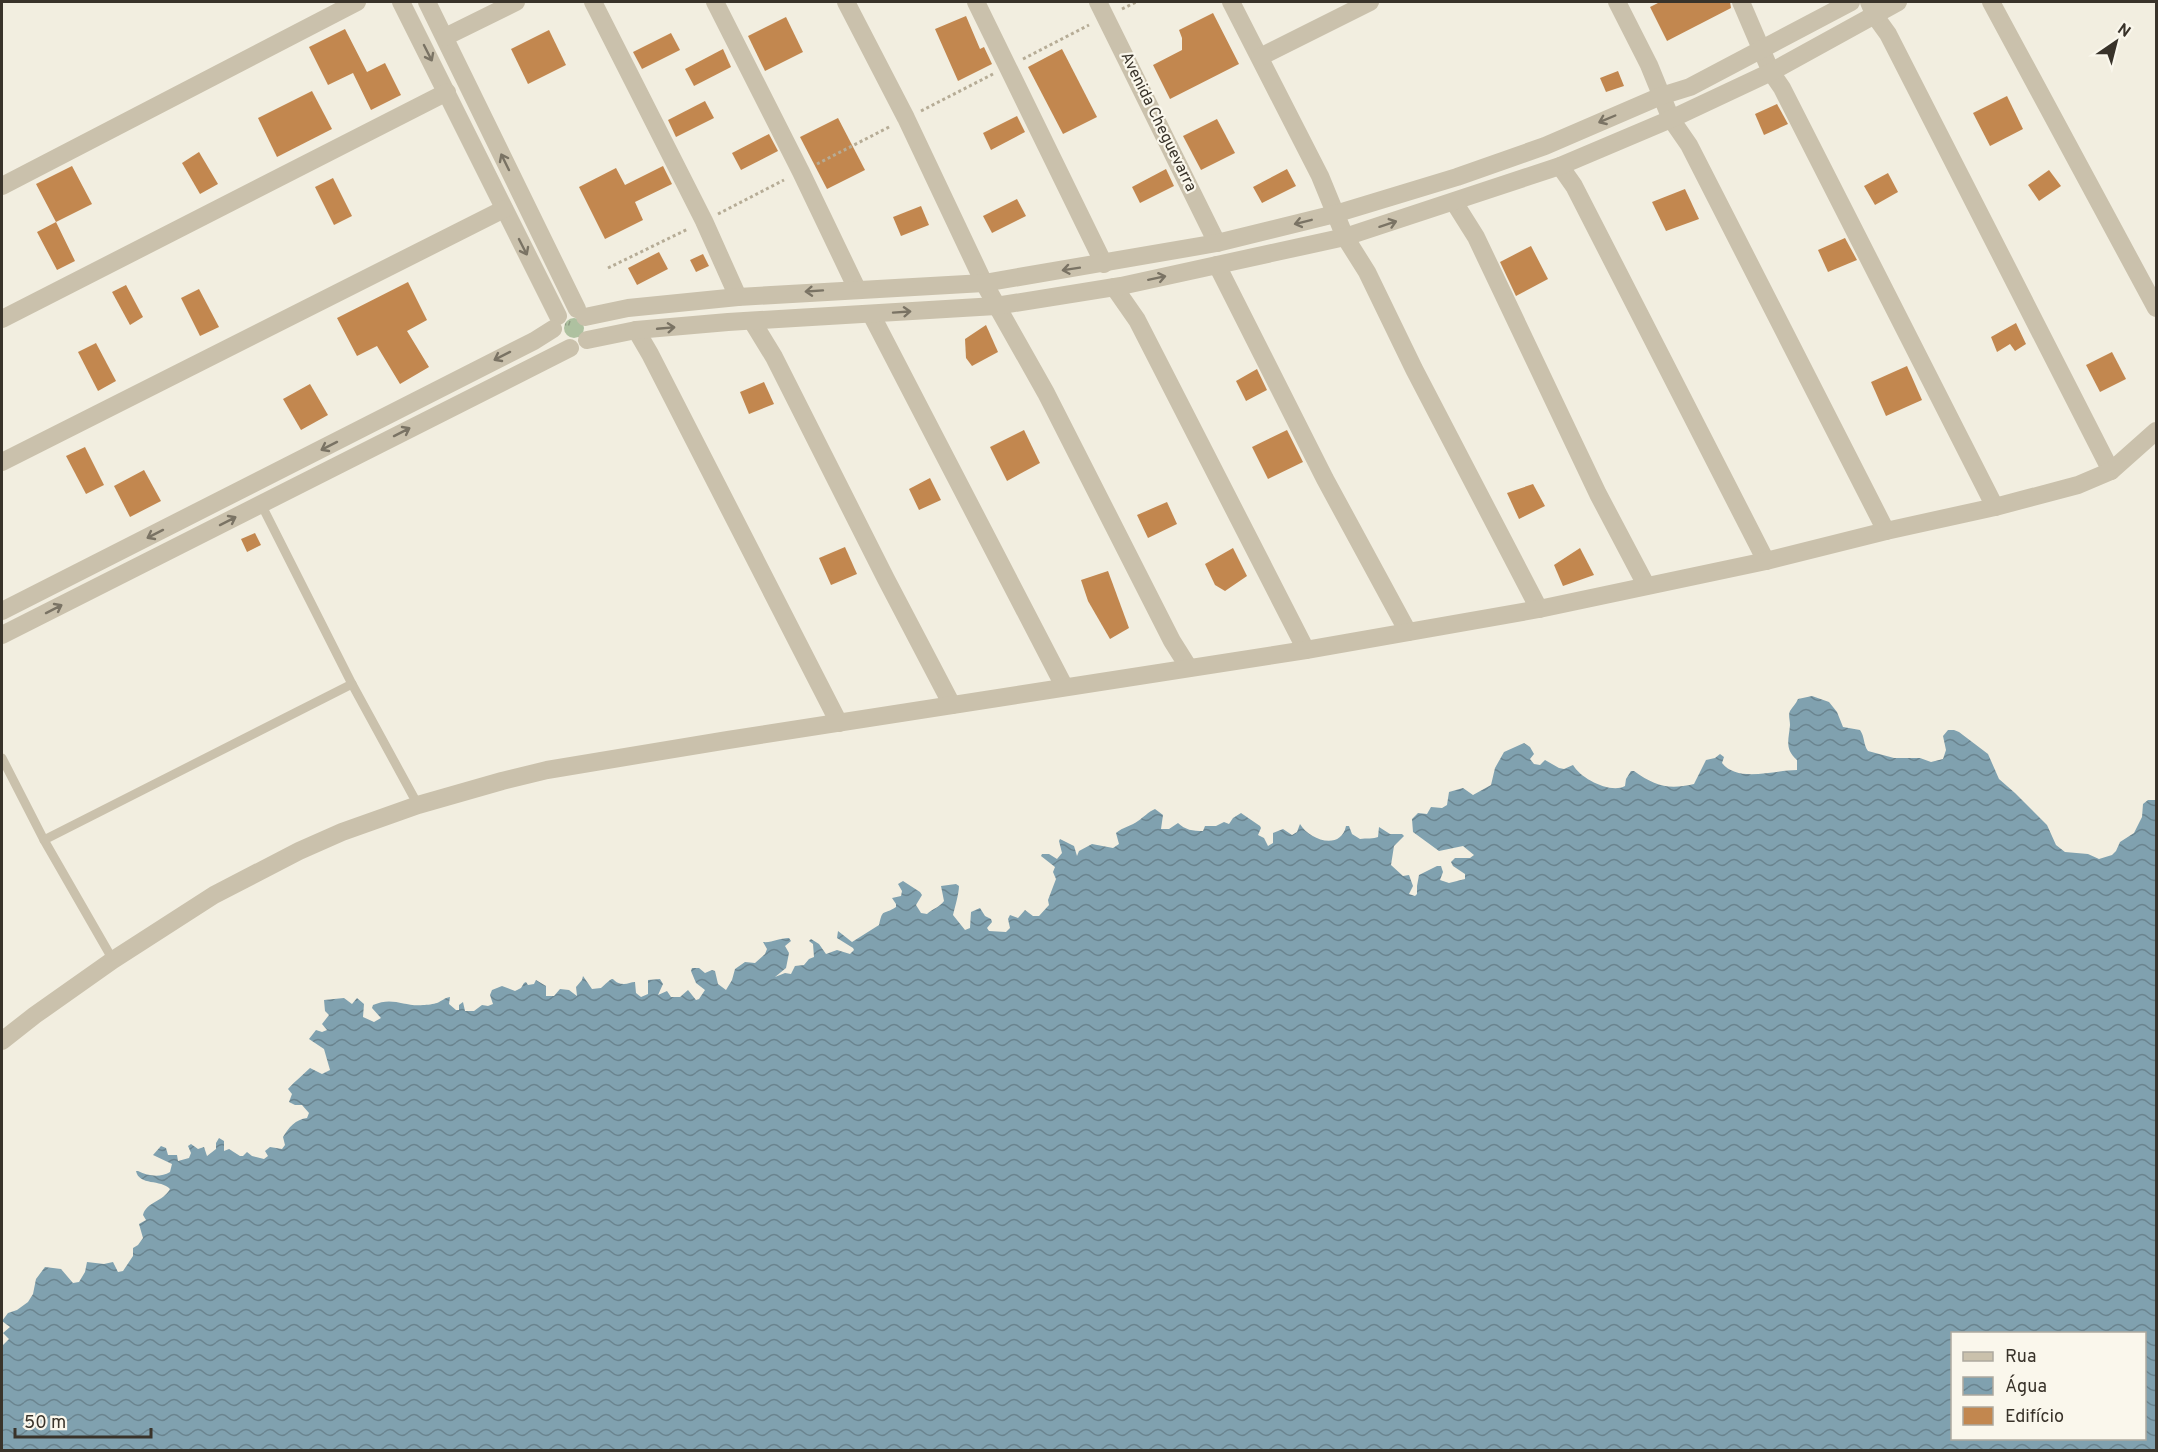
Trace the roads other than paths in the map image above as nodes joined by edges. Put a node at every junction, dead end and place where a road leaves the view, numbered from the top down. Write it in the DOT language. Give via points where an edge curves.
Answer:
graph roads {
  1 [pos="357,2"];
  2 [pos="401,2"];
  3 [pos="427,2"];
  4 [pos="516,2"];
  5 [pos="593,2"];
  6 [pos="715,2"];
  7 [pos="846,2"];
  8 [pos="976,2"];
  9 [pos="1231,2"];
  10 [pos="1617,2"];
  11 [pos="1741,2"];
  12 [pos="1851,2"];
  13 [pos="1898,2"];
  14 [pos="1991,2"];
  15 [pos="1365,3"];
  16 [pos="1102,9"];
  17 [pos="1872,9"];
  18 [pos="445,37"];
  19 [pos="1763,50"];
  20 [pos="1260,57"];
  21 [pos="1771,72"];
  22 [pos="447,92"];
  23 [pos="1660,96"];
  24 [pos="1671,119"];
  25 [pos="1560,166"];
  26 [pos="2,186"];
  27 [pos="1454,202"];
  28 [pos="504,209"];
  29 [pos="1335,214"];
  30 [pos="1346,237"];
  31 [pos="1217,243"];
  32 [pos="1104,264"];
  33 [pos="1217,265"];
  34 [pos="984,283"];
  35 [pos="1114,287"];
  36 [pos="857,289"];
  37 [pos="738,297"];
  38 [pos="996,306"];
  39 [pos="2157,308"];
  40 [pos="581,313"];
  41 [pos="871,314"];
  42 [pos="2,319"];
  43 [pos="752,321"];
  44 [pos="556,322"];
  45 [pos="636,330"];
  46 [pos="587,340"];
  47 [pos="570,348"];
  48 [pos="2157,431"];
  49 [pos="2,462"];
  50 [pos="2111,471"];
  51 [pos="261,504"];
  52 [pos="1995,507"];
  53 [pos="1886,531"];
  54 [pos="1766,561"];
  55 [pos="1646,585"];
  56 [pos="1539,609"];
  57 [pos="2,611"];
  58 [pos="1408,632"];
  59 [pos="2,635"];
  60 [pos="1306,650"];
  61 [pos="1189,668"];
  62 [pos="352,684"];
  63 [pos="1064,686"];
  64 [pos="952,705"];
  65 [pos="839,723"];
  66 [pos="2,758"];
  67 [pos="418,805"];
  68 [pos="44,840"];
  69 [pos="113,960"];
  70 [pos="2,1041"];
  1 -- 26 [label="street"];
  2 -- 22 [label="street, one-way"];
  3 -- 18 [label="street"];
  4 -- 18 [label="street"];
  5 -- 37 [label="street" via="704,220"];
  6 -- 36 [label="street"];
  7 -- 34 [label="street"];
  8 -- 32 [label="street"];
  9 -- 20 [label="street"];
  10 -- 23 [label="street"];
  11 -- 19 [label="street"];
  12 -- 19 [label="street"];
  13 -- 17 [label="street"];
  14 -- 39 [label="street"];
  15 -- 20 [label="street"];
  16 -- 31 [label="street, Avenida Cheguevarra"];
  17 -- 21 [label="street"];
  17 -- 50 [label="street"];
  40 -- 18 [label="street, one-way"];
  19 -- 21 [label="street"];
  19 -- 23 [label="street" via="1690,87"];
  20 -- 29 [label="street"];
  21 -- 24 [label="street"];
  21 -- 52 [label="street"];
  22 -- 28 [label="street"];
  22 -- 42 [label="street"];
  23 -- 24 [label="street"];
  23 -- 29 [label="street, one-way" via="1545,146"];
  24 -- 25 [label="street"];
  24 -- 53 [label="street" via="1689,145"];
  25 -- 27 [label="street"];
  25 -- 54 [label="street" via="1574,186"];
  30 -- 27 [label="street, one-way"];
  27 -- 55 [label="street" via="1476,237 1598,494"];
  28 -- 44 [label="street, one-way"];
  28 -- 49 [label="street"];
  29 -- 30 [label="street"];
  29 -- 31 [label="street, one-way"];
  30 -- 33 [label="street"];
  30 -- 56 [label="street"];
  31 -- 32 [label="street"];
  32 -- 34 [label="street, one-way"];
  35 -- 33 [label="street, one-way"];
  33 -- 58 [label="street" via="1324,479"];
  34 -- 36 [label="street"];
  34 -- 38 [label="street"];
  35 -- 38 [label="street"];
  35 -- 60 [label="street" via="1137,320"];
  36 -- 37 [label="street, one-way"];
  37 -- 40 [label="street"];
  41 -- 38 [label="street, one-way"];
  38 -- 61 [label="street"];
  40 -- 44 [label="street" via="570,309"];
  40 -- 46 [label="street" via="592,322 592,336"];
  41 -- 43 [label="street"];
  41 -- 63 [label="street"];
  45 -- 43 [label="street, one-way"];
  43 -- 64 [label="street"];
  44 -- 47 [label="street" via="558,341"];
  44 -- 57 [label="street, one-way" via="534,341"];
  45 -- 46 [label="street"];
  45 -- 65 [label="street"];
  46 -- 47 [label="street" via="583,346"];
  51 -- 47 [label="street, one-way"];
  48 -- 50 [label="street"];
  50 -- 52 [label="street"];
  59 -- 51 [label="street, one-way"];
  51 -- 62 [label="lane"];
  52 -- 53 [label="street"];
  53 -- 54 [label="street"];
  54 -- 55 [label="street"];
  55 -- 56 [label="street"];
  56 -- 58 [label="street"];
  58 -- 60 [label="street"];
  60 -- 61 [label="street"];
  61 -- 63 [label="street"];
  62 -- 67 [label="lane"];
  62 -- 68 [label="lane"];
  63 -- 64 [label="street"];
  64 -- 65 [label="street"];
  65 -- 67 [label="street" via="547,770"];
  66 -- 68 [label="lane"];
  67 -- 69 [label="street" via="342,832 257,872 172,920"];
  68 -- 69 [label="lane"];
  69 -- 70 [label="street"];
}
